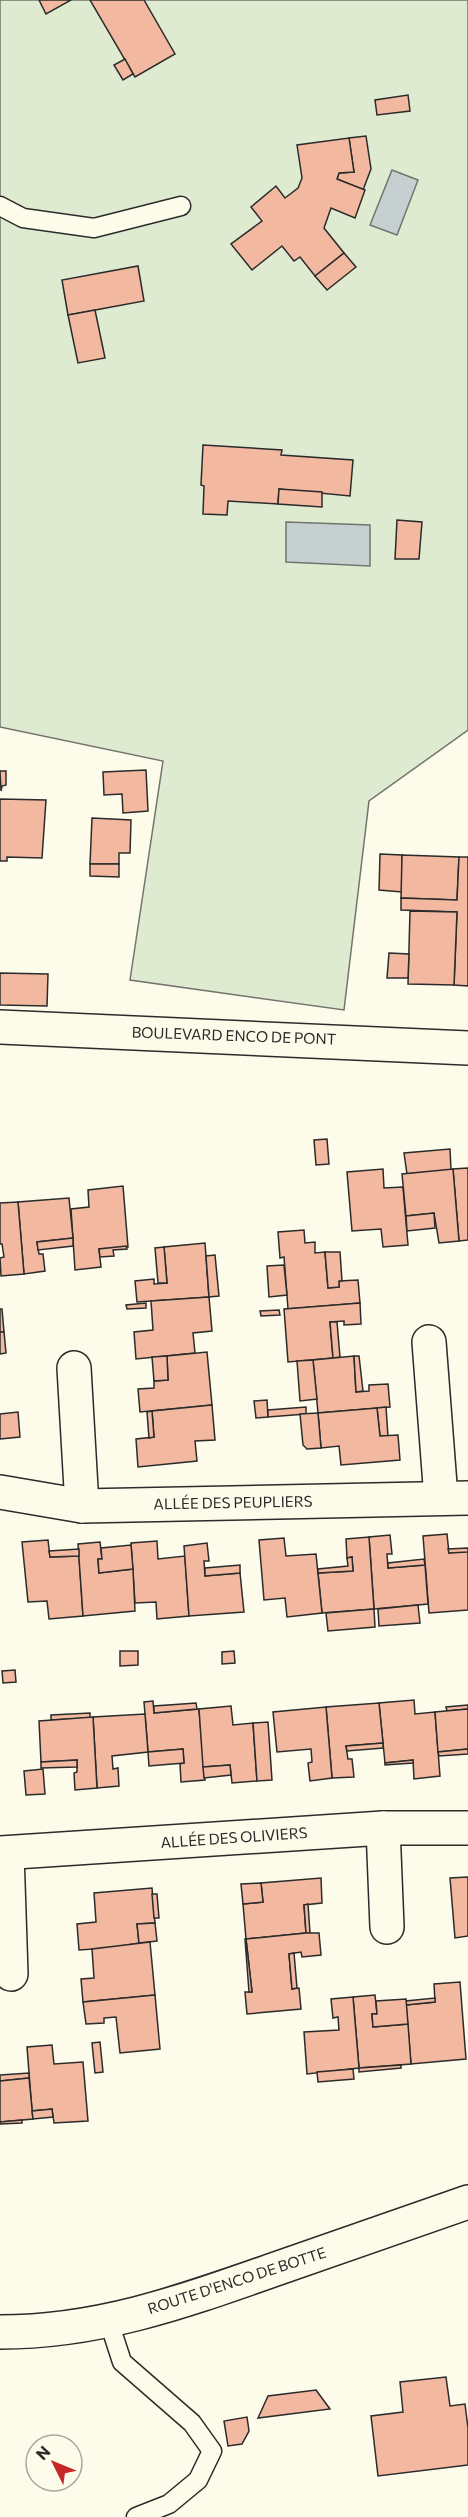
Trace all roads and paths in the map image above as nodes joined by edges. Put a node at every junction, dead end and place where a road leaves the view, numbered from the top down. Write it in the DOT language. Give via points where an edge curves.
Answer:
graph roads {
  1 [pos="0,206"];
  2 [pos="182,206"];
  3 [pos="0,1027"];
  4 [pos="468,1048"];
  5 [pos="429,1342"];
  6 [pos="74,1368"];
  7 [pos="0,1492"];
  8 [pos="454,1498"];
  9 [pos="82,1506"];
  10 [pos="383,1828"];
  11 [pos="468,1828"];
  12 [pos="3,1853"];
  13 [pos="387,1928"];
  14 [pos="11,1974"];
  15 [pos="468,2202"];
  16 [pos="109,2322"];
  17 [pos="0,2332"];
  18 [pos="136,2517"];
  1 -- 2 [label="lane" via="23,219 94,228"];
  3 -- 4 [label="street, BOULEVARD ENCO DE PONT"];
  5 -- 8 [label="street"];
  6 -- 9 [label="street"];
  7 -- 9 [label="street, ALLÉE DES PEUPLIERS"];
  8 -- 9 [label="street, ALLÉE DES PEUPLIERS"];
  10 -- 11 [label="street, ALLÉE DES OLIVIERS"];
  10 -- 12 [label="street, ALLÉE DES OLIVIERS"];
  10 -- 13 [label="street"];
  12 -- 14 [label="street"];
  15 -- 16 [label="street, ROUTE D'ENCO DE BOTTE" via="181,2302"];
  16 -- 17 [label="street, ROUTE D'ENCO DE BOTTE" via="34,2332"];
  16 -- 18 [label="lane" via="122,2362 192,2423 212,2451 198,2480 169,2504"];
}
